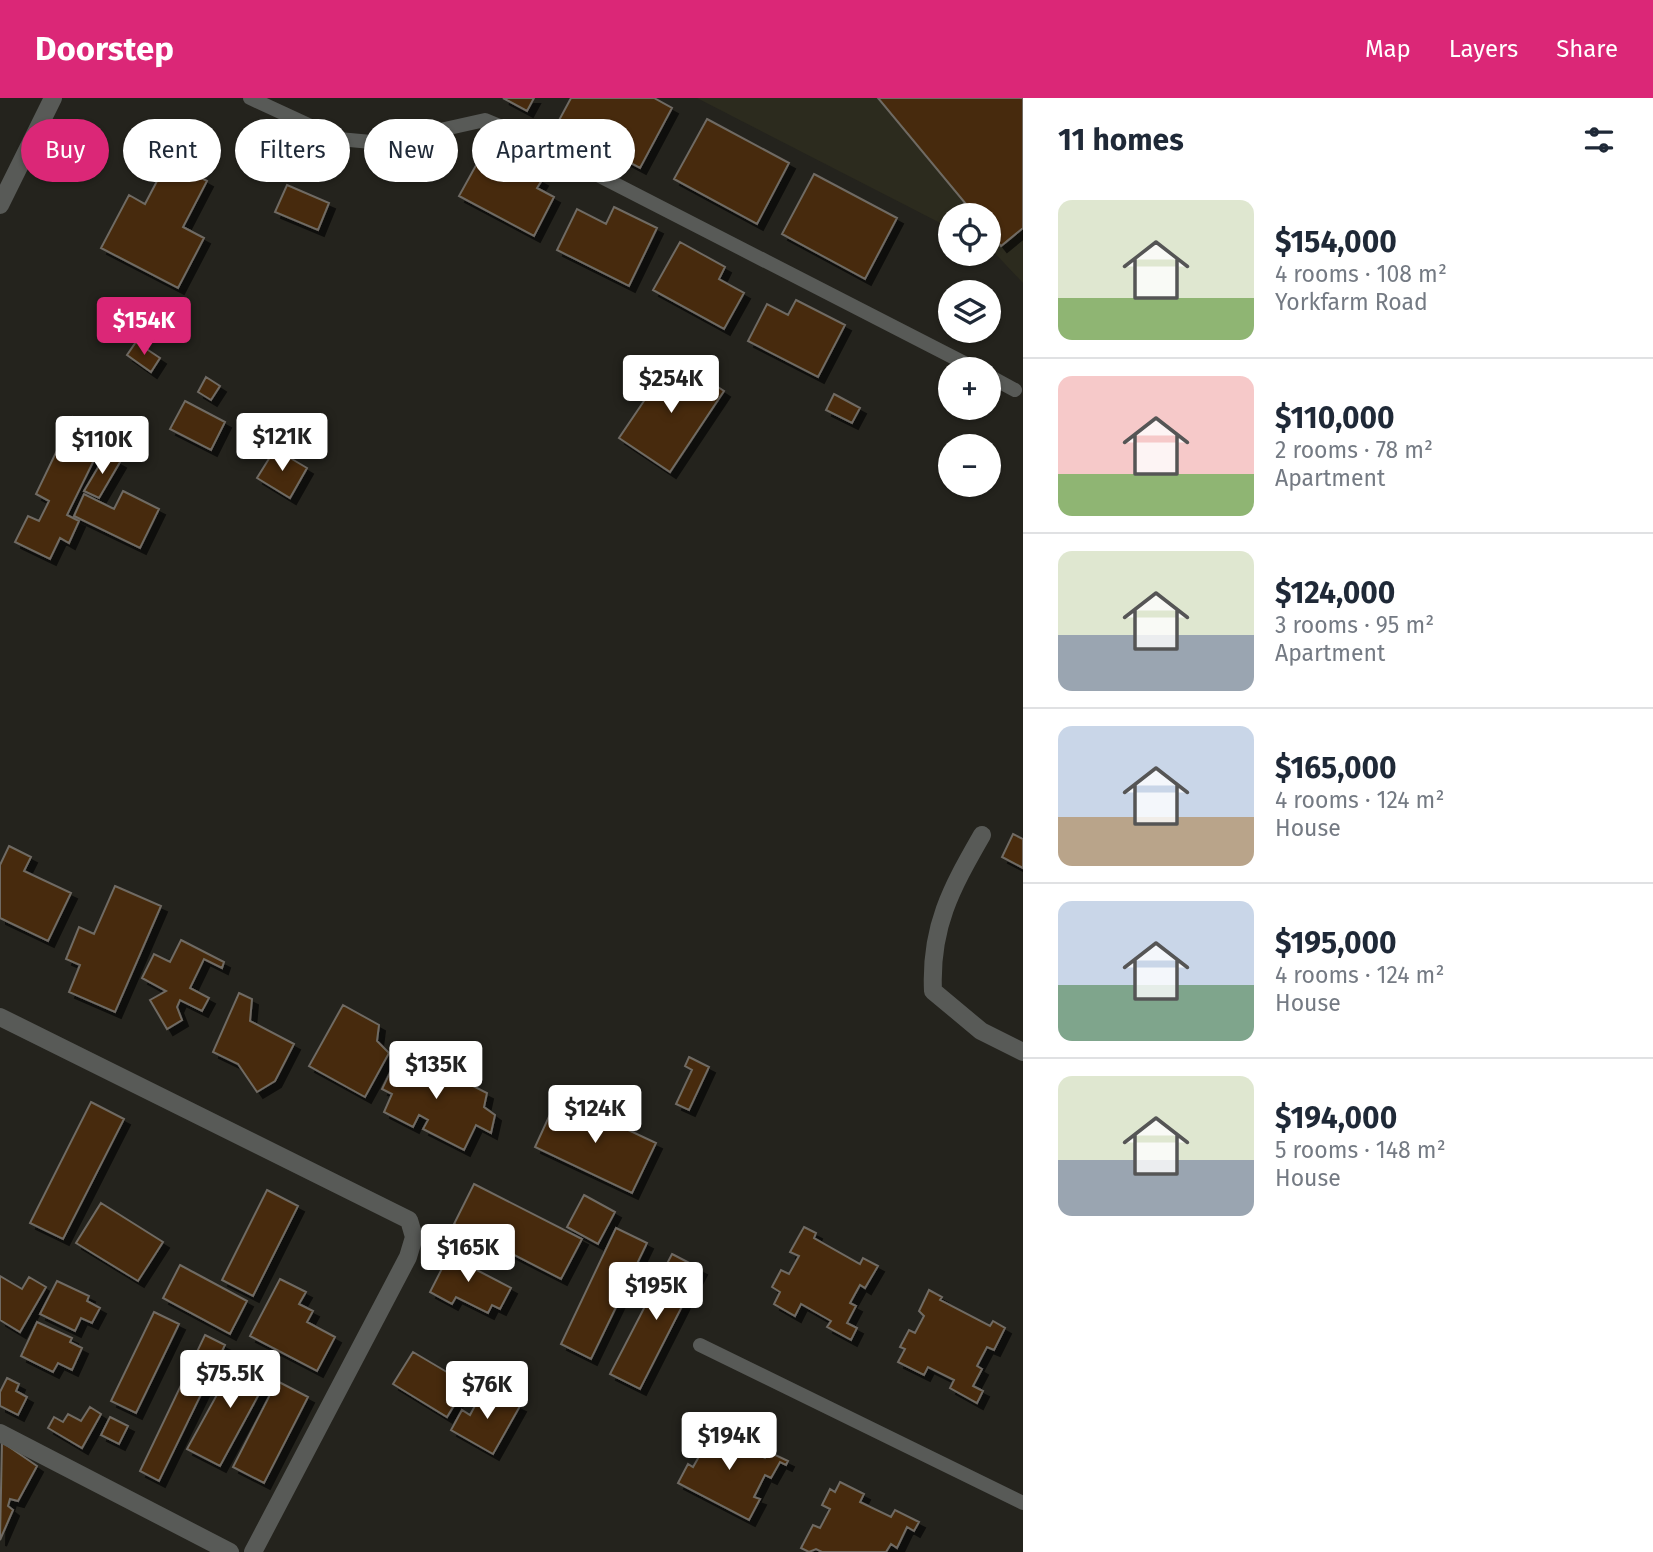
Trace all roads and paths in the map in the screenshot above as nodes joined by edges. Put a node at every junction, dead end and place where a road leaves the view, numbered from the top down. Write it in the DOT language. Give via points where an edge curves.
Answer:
graph roads {
  1 [pos="53,98"];
  2 [pos="250,98"];
  3 [pos="0,205"];
  4 [pos="952,357"];
  5 [pos="1001,382"];
  6 [pos="1015,390"];
  7 [pos="982,835"];
  8 [pos="0,1017"];
  9 [pos="1023,1052"];
  10 [pos="700,1345"];
  11 [pos="0,1433"];
  12 [pos="1023,1503"];
  13 [pos="230,1552"];
  14 [pos="253,1552"];
  1 -- 3 [label="street"];
  2 -- 4 [label="lane" via="339,139 382,143 485,120"];
  5 -- 6 [label="lane"];
  7 -- 9 [label="street" via="943,907 935,938 933,991 982,1031"];
  8 -- 14 [label="street" via="409,1220 414,1237 408,1257"];
  10 -- 12 [label="lane"];
  11 -- 13 [label="street"];
}
